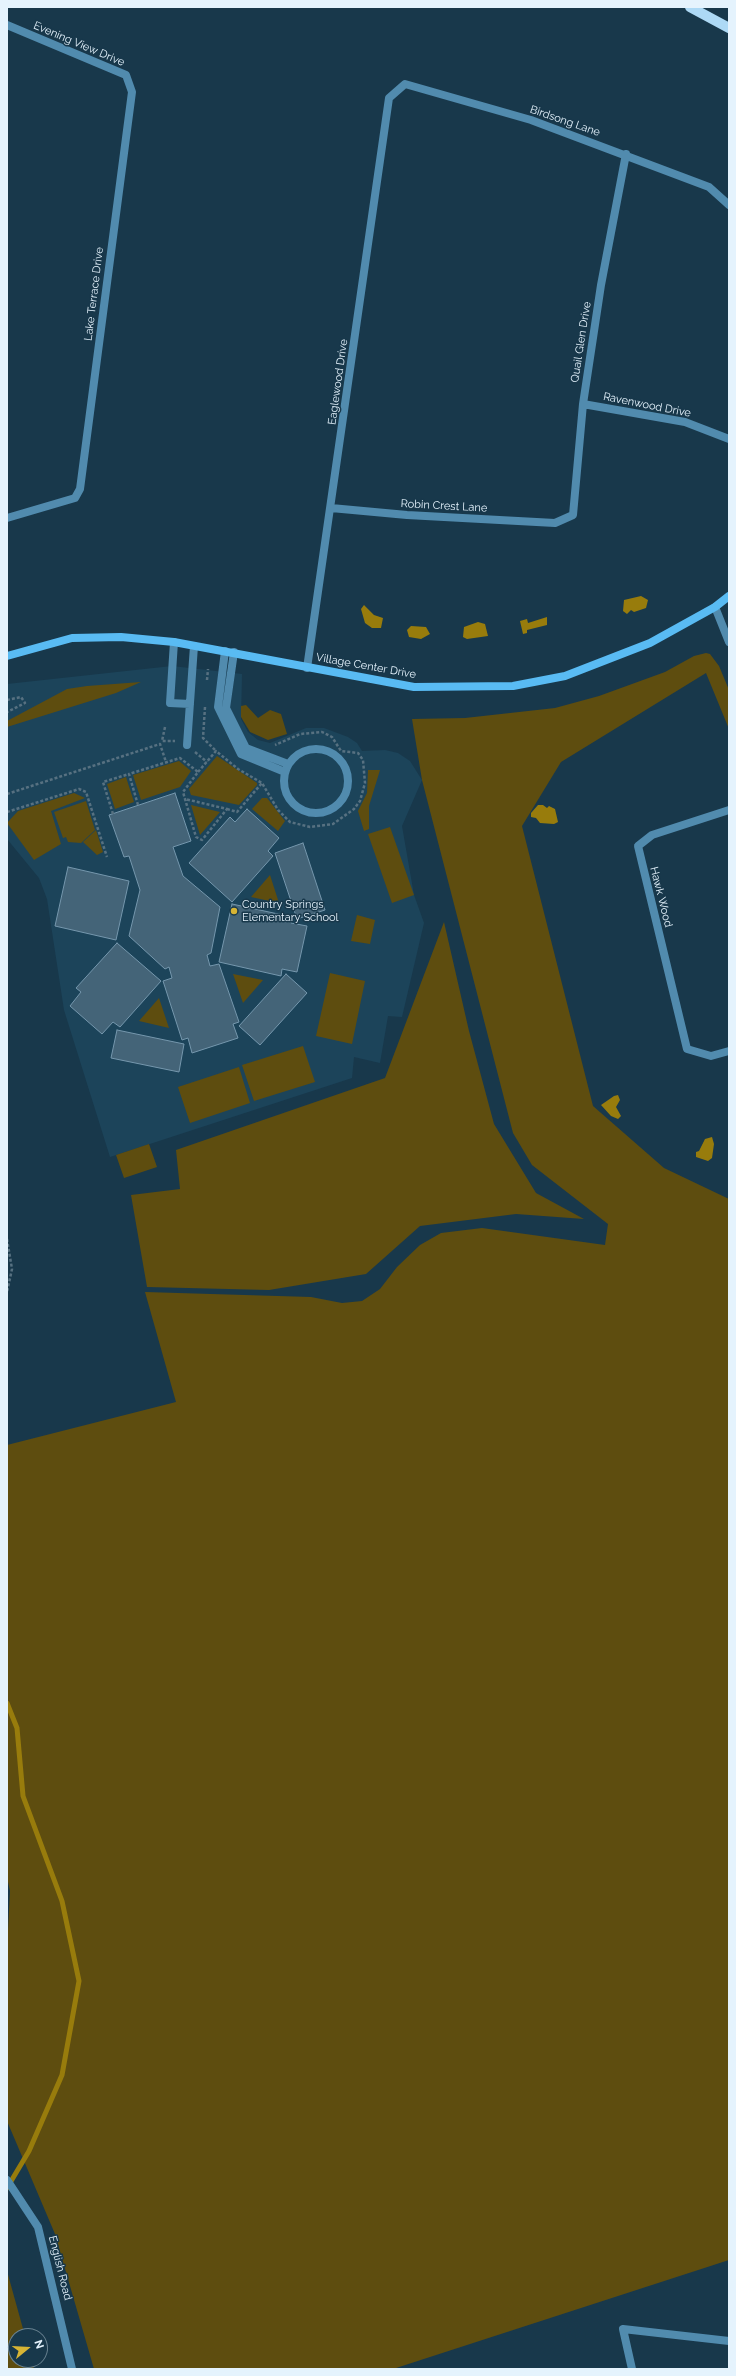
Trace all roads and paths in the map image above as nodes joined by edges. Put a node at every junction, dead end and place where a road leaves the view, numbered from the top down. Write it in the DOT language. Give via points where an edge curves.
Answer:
graph roads {
  1 [pos="690,7"];
  2 [pos="7,25"];
  3 [pos="729,28"];
  4 [pos="132,92"];
  5 [pos="389,98"];
  6 [pos="626,154"];
  7 [pos="729,205"];
  8 [pos="583,404"];
  9 [pos="729,439"];
  10 [pos="331,508"];
  11 [pos="7,518"];
  12 [pos="555,523"];
  13 [pos="729,596"];
  14 [pos="715,607"];
  15 [pos="174,642"];
  16 [pos="729,642"];
  17 [pos="194,646"];
  18 [pos="225,651"];
  19 [pos="234,652"];
  20 [pos="7,656"];
  21 [pos="307,668"];
  22 [pos="7,700"];
  23 [pos="190,704"];
  24 [pos="7,712"];
  25 [pos="165,727"];
  26 [pos="187,745"];
  27 [pos="166,762"];
  28 [pos="287,768"];
  29 [pos="129,774"];
  30 [pos="262,783"];
  31 [pos="7,794"];
  32 [pos="186,799"];
  33 [pos="138,805"];
  34 [pos="227,808"];
  35 [pos="729,810"];
  36 [pos="7,812"];
  37 [pos="113,814"];
  38 [pos="107,857"];
  39 [pos="729,1051"];
  40 [pos="7,1239"];
  41 [pos="7,1292"];
  42 [pos="7,2180"];
  43 [pos="729,2341"];
  44 [pos="72,2369"];
  45 [pos="632,2369"];
  1 -- 3 [label="main road"];
  2 -- 4 [label="street, Evening View Drive" via="126,75"];
  4 -- 11 [label="street, Lake Terrace Drive" via="80,489 75,498"];
  5 -- 6 [label="street, Birdsong Lane" via="405,84 531,120"];
  5 -- 10 [label="street, Eaglewood Drive"];
  6 -- 7 [label="street, Birdsong Lane" via="709,187"];
  6 -- 8 [label="street, Quail Glen Drive" via="601,285"];
  8 -- 9 [label="street, Ravenwood Drive" via="685,422"];
  8 -- 12 [label="street, Quail Glen Drive" via="573,515"];
  10 -- 12 [label="street, Robin Crest Lane"];
  10 -- 21 [label="street, Eaglewood Drive"];
  13 -- 14 [label="street, Village Center Drive"];
  14 -- 16 [label="street"];
  14 -- 21 [label="street, Village Center Drive" via="650,643 572,674 513,686 414,687"];
  15 -- 17 [label="street, Village Center Drive"];
  15 -- 20 [label="street, Village Center Drive" via="120,637 72,638"];
  15 -- 23 [label="street" via="170,703"];
  17 -- 18 [label="street, Village Center Drive"];
  17 -- 23 [label="street"];
  18 -- 19 [label="street, Village Center Drive"];
  18 -- 28 [label="street" via="218,707 241,754"];
  19 -- 21 [label="street, Village Center Drive"];
  19 -- 28 [label="street" via="226,708 246,748"];
  22 -- 24 [label="path" via="21,698 25,703"];
  23 -- 26 [label="street"];
  25 -- 26 [label="path" via="162,741 181,742"];
  27 -- 29 [label="path"];
  27 -- 31 [label="path" via="160,744"];
  27 -- 32 [label="path" via="180,758 198,772 183,792"];
  28 -- 28 [label="street" via="284,782 286,792 291,801 308,812 329,810 343,798 348,776 338,757 329,751 318,749 298,754"];
  29 -- 33 [label="path"];
  29 -- 37 [label="path" via="103,782"];
  30 -- 34 [label="path" via="237,812"];
  32 -- 34 [label="path"];
  32 -- 34 [label="path" via="196,837 202,840"];
  35 -- 39 [label="street, Hawk Wood" via="652,835 638,846 687,1049 711,1056"];
  36 -- 38 [label="path" via="79,789 86,792"];
  40 -- 41 [label="path" via="12,1269"];
  42 -- 44 [label="street, English Road" via="38,2227"];
  43 -- 45 [label="street" via="623,2329"];
}
